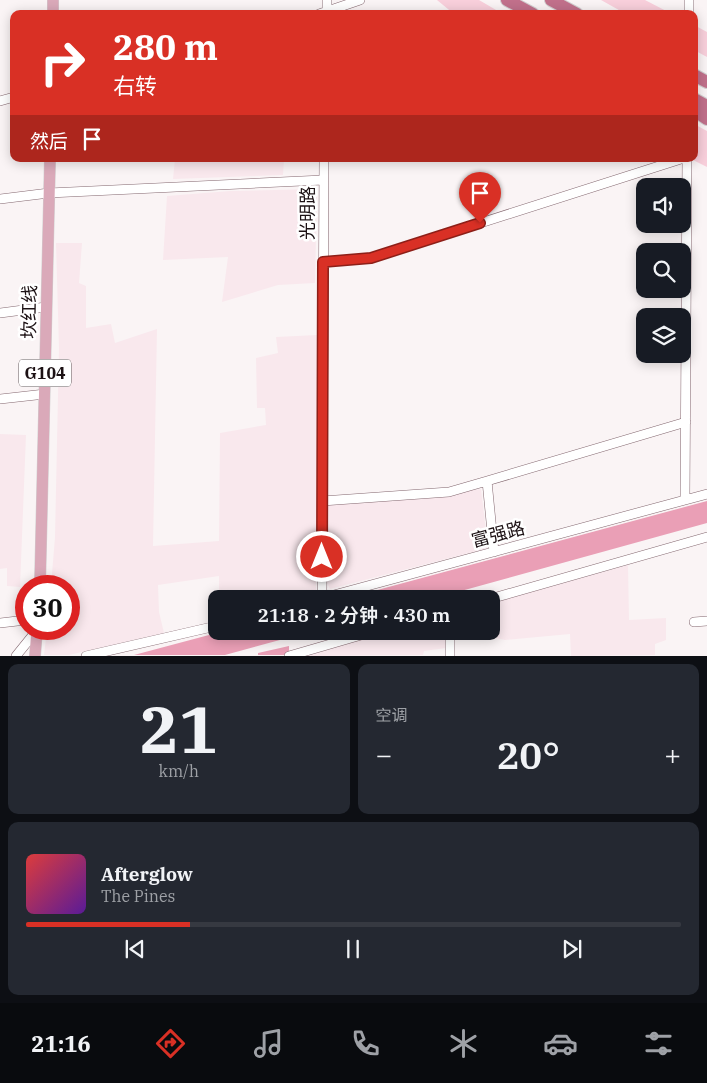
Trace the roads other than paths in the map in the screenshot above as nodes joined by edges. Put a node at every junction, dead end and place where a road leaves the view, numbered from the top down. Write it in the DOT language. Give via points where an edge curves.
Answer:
graph roads {
  1 [pos="360,0"];
  2 [pos="507,0"];
  3 [pos="551,0"];
  4 [pos="332,10"];
  5 [pos="526,10"];
  6 [pos="570,10"];
  7 [pos="50,162"];
  8 [pos="324,162"];
  9 [pos="672,162"];
  10 [pos="687,162"];
  11 [pos="323,180"];
  12 [pos="49,194"];
  13 [pos="0,198"];
  14 [pos="323,262"];
  15 [pos="46,307"];
  16 [pos="0,313"];
  17 [pos="45,394"];
  18 [pos="0,399"];
  19 [pos="686,422"];
  20 [pos="487,481"];
  21 [pos="707,494"];
  22 [pos="685,500"];
  23 [pos="322,501"];
  24 [pos="707,537"];
  25 [pos="494,552"];
  26 [pos="40,575"];
  27 [pos="321,590"];
  28 [pos="361,590"];
  29 [pos="500,596"];
  30 [pos="15,621"];
  31 [pos="707,621"];
  32 [pos="694,622"];
  33 [pos="0,623"];
  34 [pos="208,628"];
  35 [pos="28,640"];
  36 [pos="36,640"];
  37 [pos="333,640"];
  38 [pos="450,640"];
  39 [pos="291,655"];
  40 [pos="16,656"];
  41 [pos="35,656"];
  42 [pos="86,656"];
  43 [pos="450,656"];
  1 -- 4 [label="street"];
  2 -- 5 [label="highway"];
  3 -- 6 [label="highway"];
  7 -- 12 [label="main road, 坎红线 / G104"];
  8 -- 11 [label="street, 光明路"];
  9 -- 14 [label="street" via="371,258"];
  10 -- 19 [label="street"];
  11 -- 12 [label="street"];
  11 -- 14 [label="street, 光明路"];
  12 -- 13 [label="street"];
  12 -- 15 [label="main road, 坎红线 / G104"];
  14 -- 23 [label="street, 光明路"];
  15 -- 16 [label="street"];
  15 -- 17 [label="main road, 坎红线 / G104"];
  17 -- 18 [label="street"];
  17 -- 26 [label="main road, 坎红线 / G104"];
  19 -- 20 [label="street"];
  19 -- 22 [label="street"];
  20 -- 23 [label="street" via="450,492"];
  20 -- 25 [label="street"];
  21 -- 22 [label="street, 富强路"];
  22 -- 25 [label="street, 富强路"];
  23 -- 27 [label="street, 光明路"];
  24 -- 29 [label="street"];
  25 -- 28 [label="street, 富强路"];
  30 -- 33 [label="street"];
  31 -- 32 [label="street"];
  34 -- 42 [label="street"];
  35 -- 40 [label="street"];
  36 -- 41 [label="main road"];
  37 -- 39 [label="street"];
  38 -- 43 [label="street"];
}
